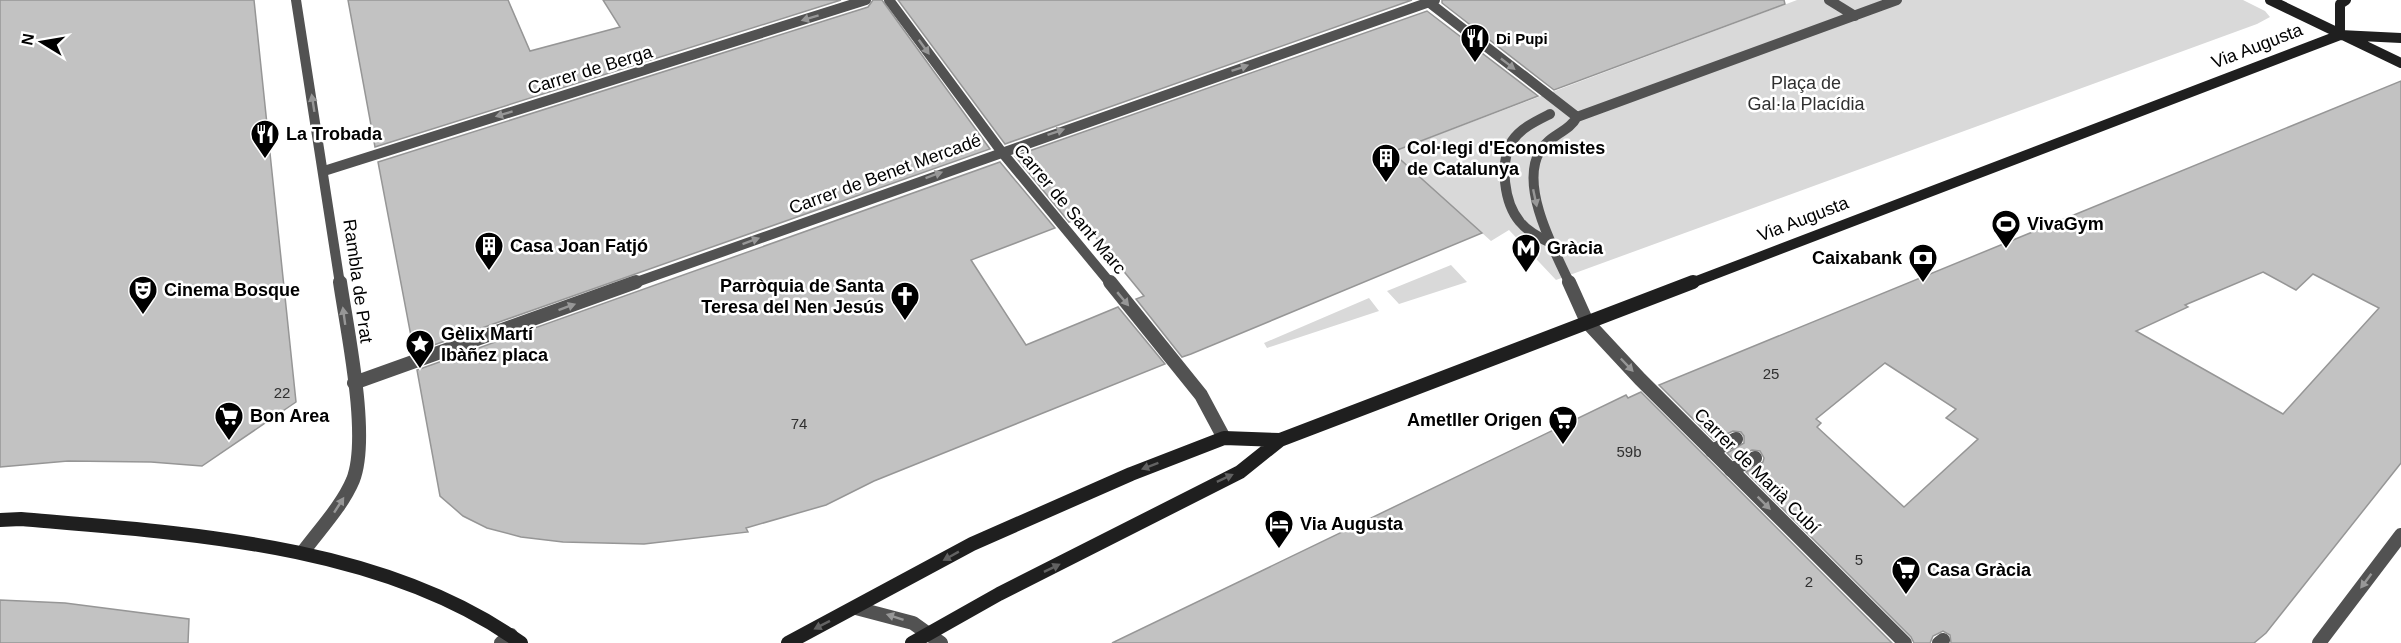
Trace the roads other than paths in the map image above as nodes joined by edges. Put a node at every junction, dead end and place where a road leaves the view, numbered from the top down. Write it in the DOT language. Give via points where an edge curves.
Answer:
graph roads {
  1 [pos="296,0"];
  2 [pos="866,0"];
  3 [pos="890,0"];
  4 [pos="1829,0"];
  5 [pos="1897,0"];
  6 [pos="2270,0"];
  7 [pos="2346,0"];
  8 [pos="1430,1"];
  9 [pos="1855,16"];
  10 [pos="2340,35"];
  11 [pos="2401,38"];
  12 [pos="2401,63"];
  13 [pos="1550,114"];
  14 [pos="1577,117"];
  15 [pos="1001,151"];
  16 [pos="324,171"];
  17 [pos="1551,243"];
  18 [pos="1587,322"];
  19 [pos="354,383"];
  20 [pos="1224,438"];
  21 [pos="1280,440"];
  22 [pos="1736,440"];
  23 [pos="1712,451"];
  24 [pos="1755,458"];
  25 [pos="1731,470"];
  26 [pos="0,520"];
  27 [pos="2401,535"];
  28 [pos="303,552"];
  29 [pos="856,608"];
  30 [pos="936,637"];
  31 [pos="511,640"];
  32 [pos="788,643"];
  33 [pos="912,643"];
  34 [pos="1905,643"];
  35 [pos="2319,643"];
  16 -- 1 [label="street, Rambla de Prat, one-way"];
  2 -- 16 [label="street, Carrer de Berga, one-way"];
  3 -- 15 [label="street, Carrer de Sant Marc, one-way"];
  4 -- 9 [label="street"];
  5 -- 9 [label="street"];
  6 -- 10 [label="main road"];
  7 -- 10 [label="main road" via="2340,4"];
  8 -- 14 [label="street, one-way"];
  15 -- 8 [label="street, Carrer de Benet Mercadé, one-way"];
  9 -- 14 [label="street"];
  10 -- 11 [label="main road, Via Augusta"];
  10 -- 12 [label="main road"];
  10 -- 18 [label="main road, Via Augusta"];
  13 -- 17 [label="street" via="1517,135 1510,144 1505,168 1510,206 1516,219"];
  14 -- 17 [label="street, one-way" via="1572,126 1548,140 1536,158 1533,191"];
  19 -- 15 [label="street, Carrer de Benet Mercadé, one-way"];
  15 -- 20 [label="street, Carrer de Sant Marc, one-way" via="1183,371"];
  19 -- 16 [label="street, Rambla de Prat, one-way"];
  17 -- 18 [label="street"];
  18 -- 21 [label="main road, Via Augusta"];
  18 -- 23 [label="street, Carrer de Marià Cubí, one-way"];
  28 -- 19 [label="street, Rambla de Prat, one-way" via="344,498 359,460"];
  20 -- 21 [label="main road, Via Augusta"];
  20 -- 29 [label="main road, Via Augusta, one-way" via="972,544"];
  30 -- 21 [label="main road, Via Augusta, one-way" via="999,594 1240,472"];
  22 -- 23 [label="street"];
  23 -- 25 [label="street, Carrer de Marià Cubí"];
  24 -- 25 [label="street"];
  25 -- 34 [label="street, Carrer de Marià Cubí, one-way"];
  26 -- 28 [label="main road" via="182,533"];
  27 -- 35 [label="street, one-way"];
  28 -- 31 [label="main road" via="378,573 463,607"];
  30 -- 29 [label="street, one-way" via="890,615"];
  29 -- 32 [label="main road, Via Augusta, one-way"];
  30 -- 33 [label="main road, Via Augusta"];
}
